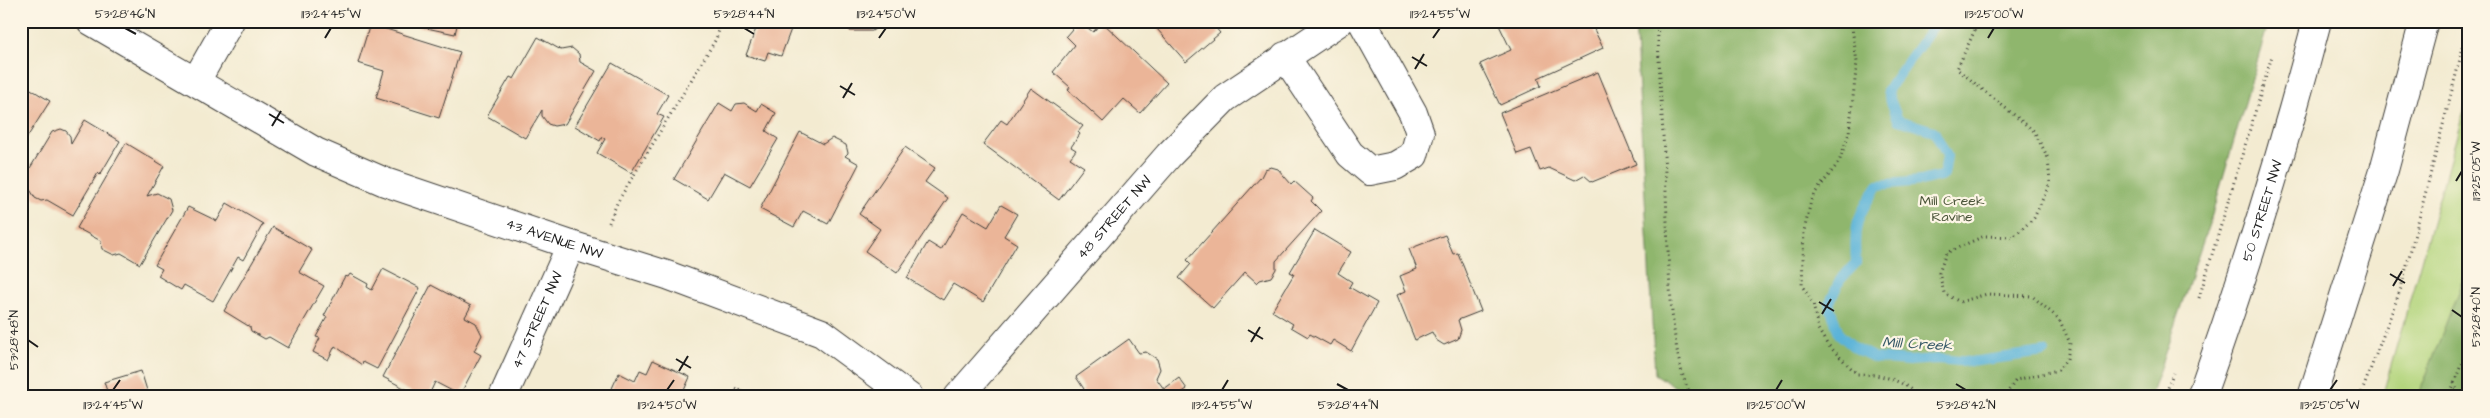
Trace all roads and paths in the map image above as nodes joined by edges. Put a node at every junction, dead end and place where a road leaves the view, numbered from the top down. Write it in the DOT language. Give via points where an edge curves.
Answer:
graph roads {
  1 [pos="92,21"];
  2 [pos="230,21"];
  3 [pos="722,21"];
  4 [pos="1340,21"];
  5 [pos="1362,21"];
  6 [pos="1657,21"];
  7 [pos="1851,21"];
  8 [pos="1979,21"];
  9 [pos="2317,21"];
  10 [pos="2424,21"];
  11 [pos="2469,24"];
  12 [pos="2275,47"];
  13 [pos="1285,56"];
  14 [pos="196,81"];
  15 [pos="571,245"];
  16 [pos="598,253"];
  17 [pos="2198,301"];
  18 [pos="2469,352"];
  19 [pos="2174,370"];
  20 [pos="2454,382"];
  21 [pos="503,397"];
  22 [pos="909,397"];
  23 [pos="958,397"];
  24 [pos="1693,397"];
  25 [pos="1919,397"];
  26 [pos="2004,397"];
  27 [pos="2165,397"];
  28 [pos="2201,397"];
  29 [pos="2312,397"];
  30 [pos="2360,397"];
  31 [pos="2449,397"];
  32 [pos="2464,397"];
  1 -- 14 [label="street, 43 AVENUE NW"];
  2 -- 14 [label="street"];
  3 -- 16 [label="path" via="716,39 617,203"];
  4 -- 13 [label="street, 48 STREET NW"];
  5 -- 13 [label="street" via="1413,113 1420,133 1414,155 1395,166 1370,171 1350,154"];
  6 -- 24 [label="path" via="1670,291 1679,358 1686,387"];
  7 -- 25 [label="path" via="1857,62 1849,132 1839,162 1812,197 1804,231 1802,286 1813,303 1818,329 1839,358 1856,374 1874,374 1907,385"];
  8 -- 26 [label="path" via="1957,70 2034,131 2048,158 2050,183 2034,218 2013,237 1984,236 1946,254 1939,273 1944,293 1960,302 1987,294 2032,296 2058,319 2070,343 2067,359 2058,370 2016,380"];
  9 -- 28 [label="street, 50 STREET NW" via="2240,289"];
  10 -- 29 [label="street" via="2384,170"];
  11 -- 30 [label="path" via="2402,288"];
  12 -- 17 [label="path"];
  13 -- 23 [label="street, 48 STREET NW" via="1225,98 1169,155"];
  14 -- 15 [label="street, 43 AVENUE NW" via="324,156 385,182"];
  15 -- 16 [label="street, 43 AVENUE NW"];
  15 -- 21 [label="street, 47 STREET NW"];
  16 -- 22 [label="street, 43 AVENUE NW" via="822,333"];
  18 -- 20 [label="path"];
  19 -- 27 [label="path"];
  20 -- 31 [label="path"];
  20 -- 32 [label="path"];
}
